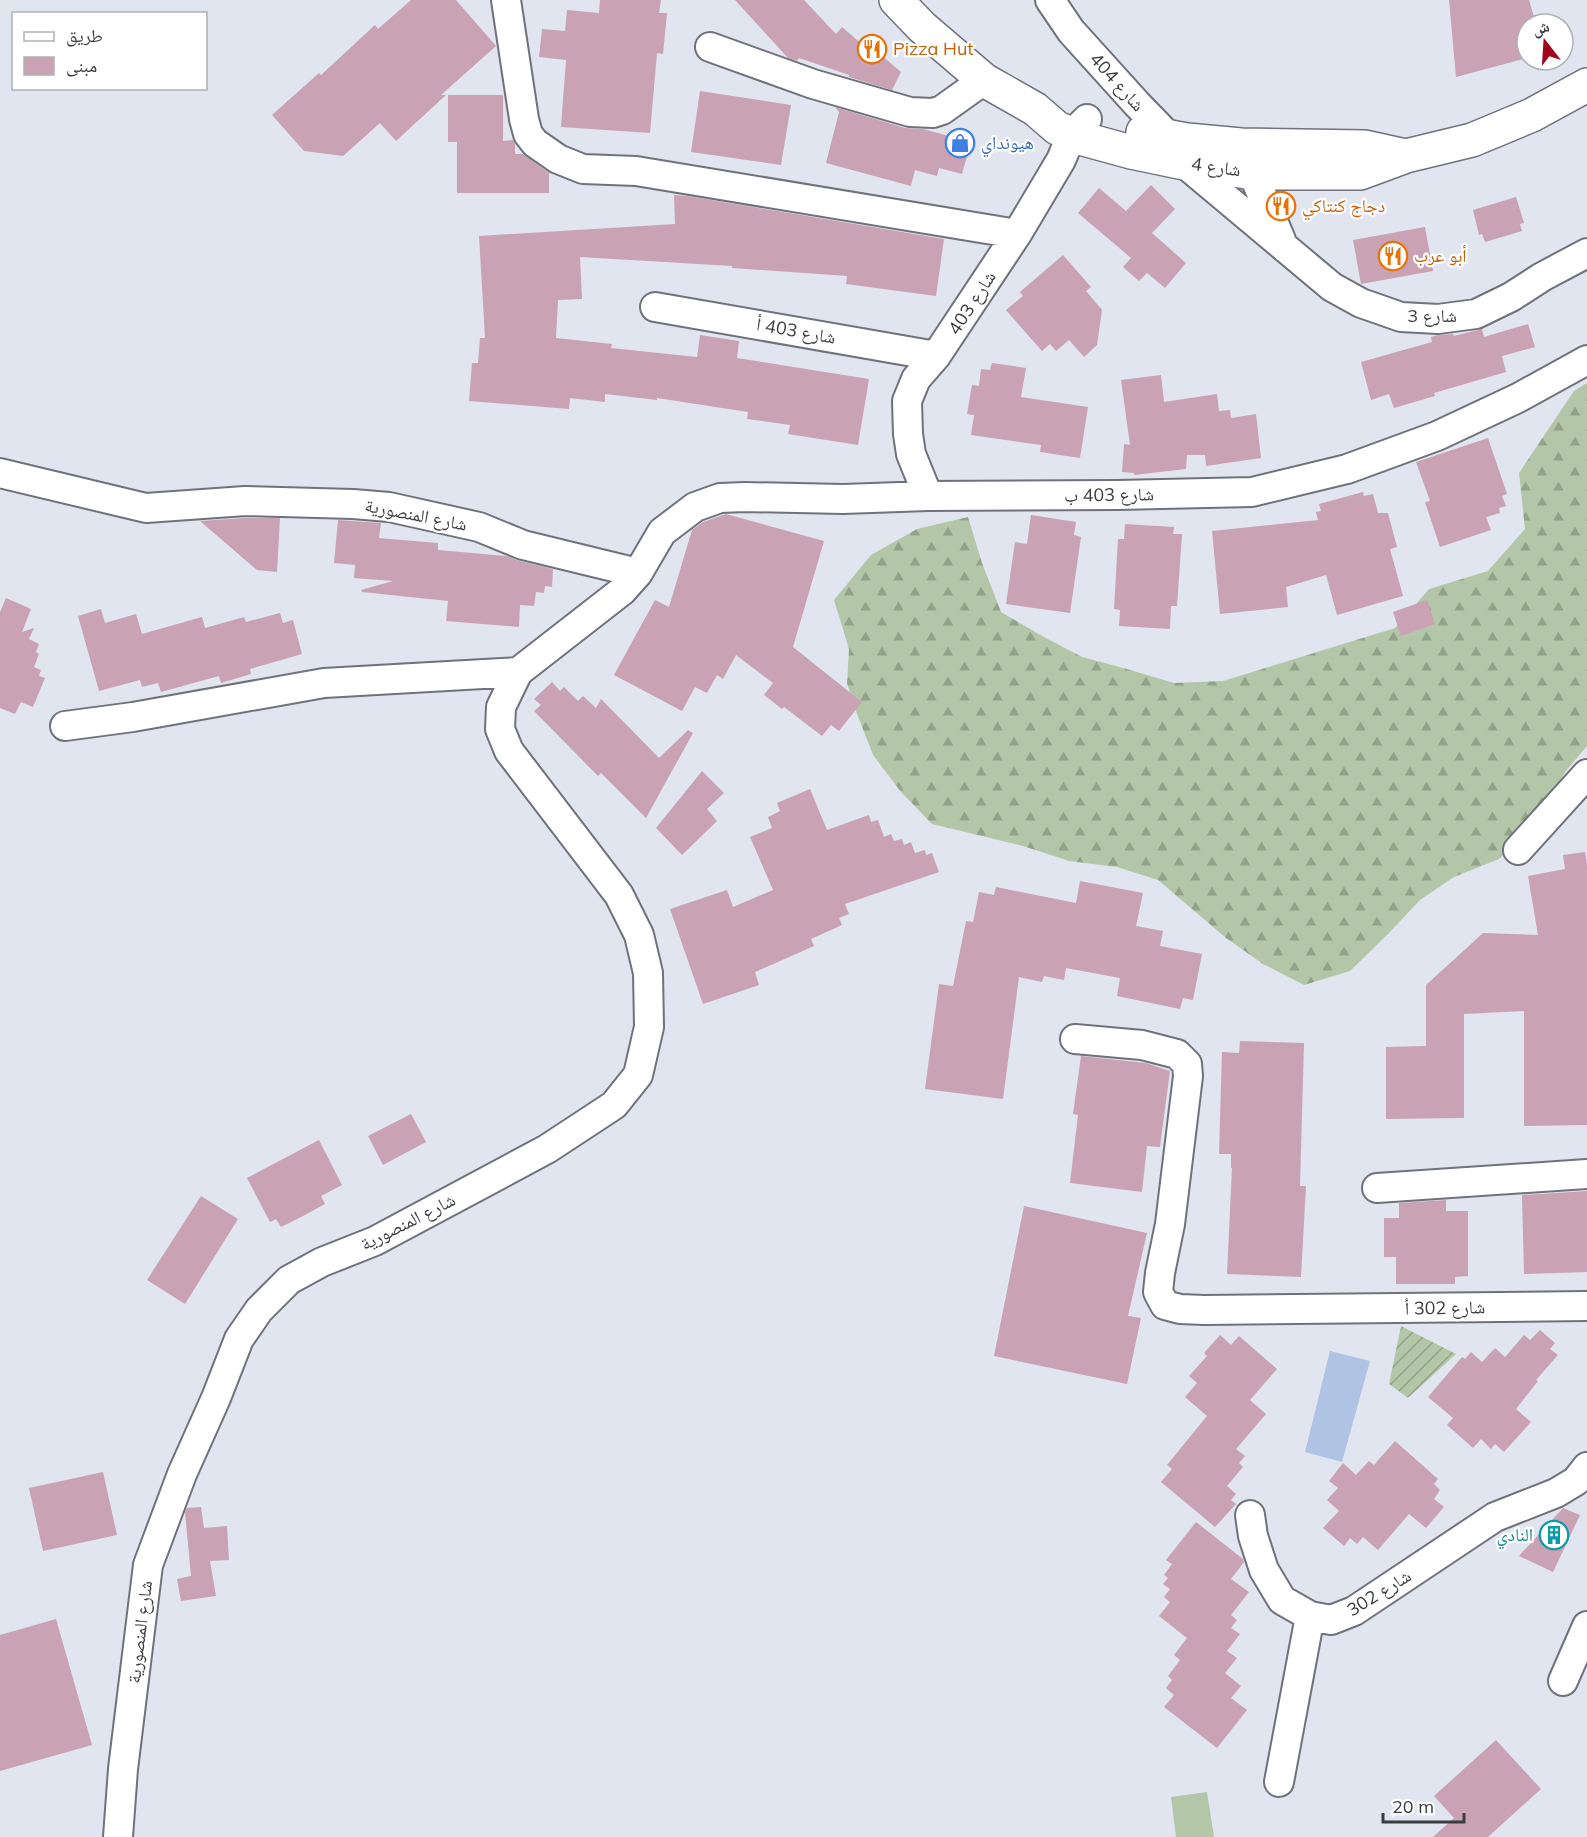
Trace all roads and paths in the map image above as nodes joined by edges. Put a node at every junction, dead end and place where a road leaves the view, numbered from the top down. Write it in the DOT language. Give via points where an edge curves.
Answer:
graph roads {
  1 [pos="506,0"];
  2 [pos="896,0"];
  3 [pos="1050,0"];
  4 [pos="710,47"];
  5 [pos="984,80"];
  6 [pos="1587,85"];
  7 [pos="1079,127"];
  8 [pos="1177,150"];
  9 [pos="1247,159"];
  10 [pos="1017,234"];
  11 [pos="1283,244"];
  12 [pos="1587,253"];
  13 [pos="655,307"];
  14 [pos="936,356"];
  15 [pos="1587,360"];
  16 [pos="0,473"];
  17 [pos="928,496"];
  18 [pos="638,573"];
  19 [pos="518,672"];
  20 [pos="65,726"];
  21 [pos="1587,774"];
  22 [pos="1518,850"];
  23 [pos="1075,1039"];
  24 [pos="1587,1174"];
  25 [pos="1377,1188"];
  26 [pos="1587,1306"];
  27 [pos="1587,1467"];
  28 [pos="1250,1515"];
  29 [pos="1310,1616"];
  30 [pos="1587,1626"];
  31 [pos="1563,1681"];
  32 [pos="1279,1782"];
  33 [pos="118,1837"];
  1 -- 10 [label="street" via="528,134 558,159 583,169 636,171"];
  2 -- 5 [label="main road, شارع 4"];
  3 -- 8 [label="street, شارع 404" via="1071,31"];
  4 -- 5 [label="street" via="813,84 910,112 942,110"];
  5 -- 7 [label="main road, شارع 4" via="1035,108 1057,128"];
  6 -- 9 [label="main road, شارع 4" via="1532,115 1472,140 1406,156 1360,173"];
  7 -- 8 [label="main road, شارع 4" via="1131,152"];
  7 -- 10 [label="street, شارع 403"];
  8 -- 9 [label="main road, شارع 4"];
  8 -- 11 [label="street, شارع 3"];
  9 -- 11 [label="street, شارع 3"];
  10 -- 14 [label="street, شارع 403"];
  11 -- 12 [label="street, شارع 3" via="1332,287 1361,303 1401,317 1476,314"];
  13 -- 14 [label="street, شارع 403 أ"];
  14 -- 17 [label="street, شارع 403" via="916,379 907,401 911,454"];
  15 -- 17 [label="street, شارع 403 ب" via="1437,436 1347,469 1252,492"];
  16 -- 18 [label="street, شارع المنصورية" via="146,508 245,501 389,507 479,527 523,544"];
  17 -- 18 [label="street, شارع 403 ب" via="720,498 694,507 662,532"];
  18 -- 19 [label="street, شارع المنصورية" via="622,591"];
  19 -- 20 [label="street" via="324,683"];
  19 -- 33 [label="street, شارع المنصورية" via="501,707 500,729 509,751 619,895 639,935 648,973 649,1027 638,1075 614,1105 547,1149 375,1241 289,1280 259,1310 239,1339 148,1565"];
  21 -- 22 [label="street"];
  23 -- 26 [label="street, شارع 302 أ" via="1142,1045 1177,1054 1187,1064 1179,1153 1158,1292 1165,1305 1180,1309 1303,1310"];
  24 -- 25 [label="street"];
  27 -- 29 [label="street, شارع 302" via="1576,1481 1495,1517 1354,1611 1331,1620"];
  28 -- 29 [label="street" via="1264,1570 1282,1600"];
  29 -- 32 [label="street"];
  30 -- 31 [label="street"];
}
